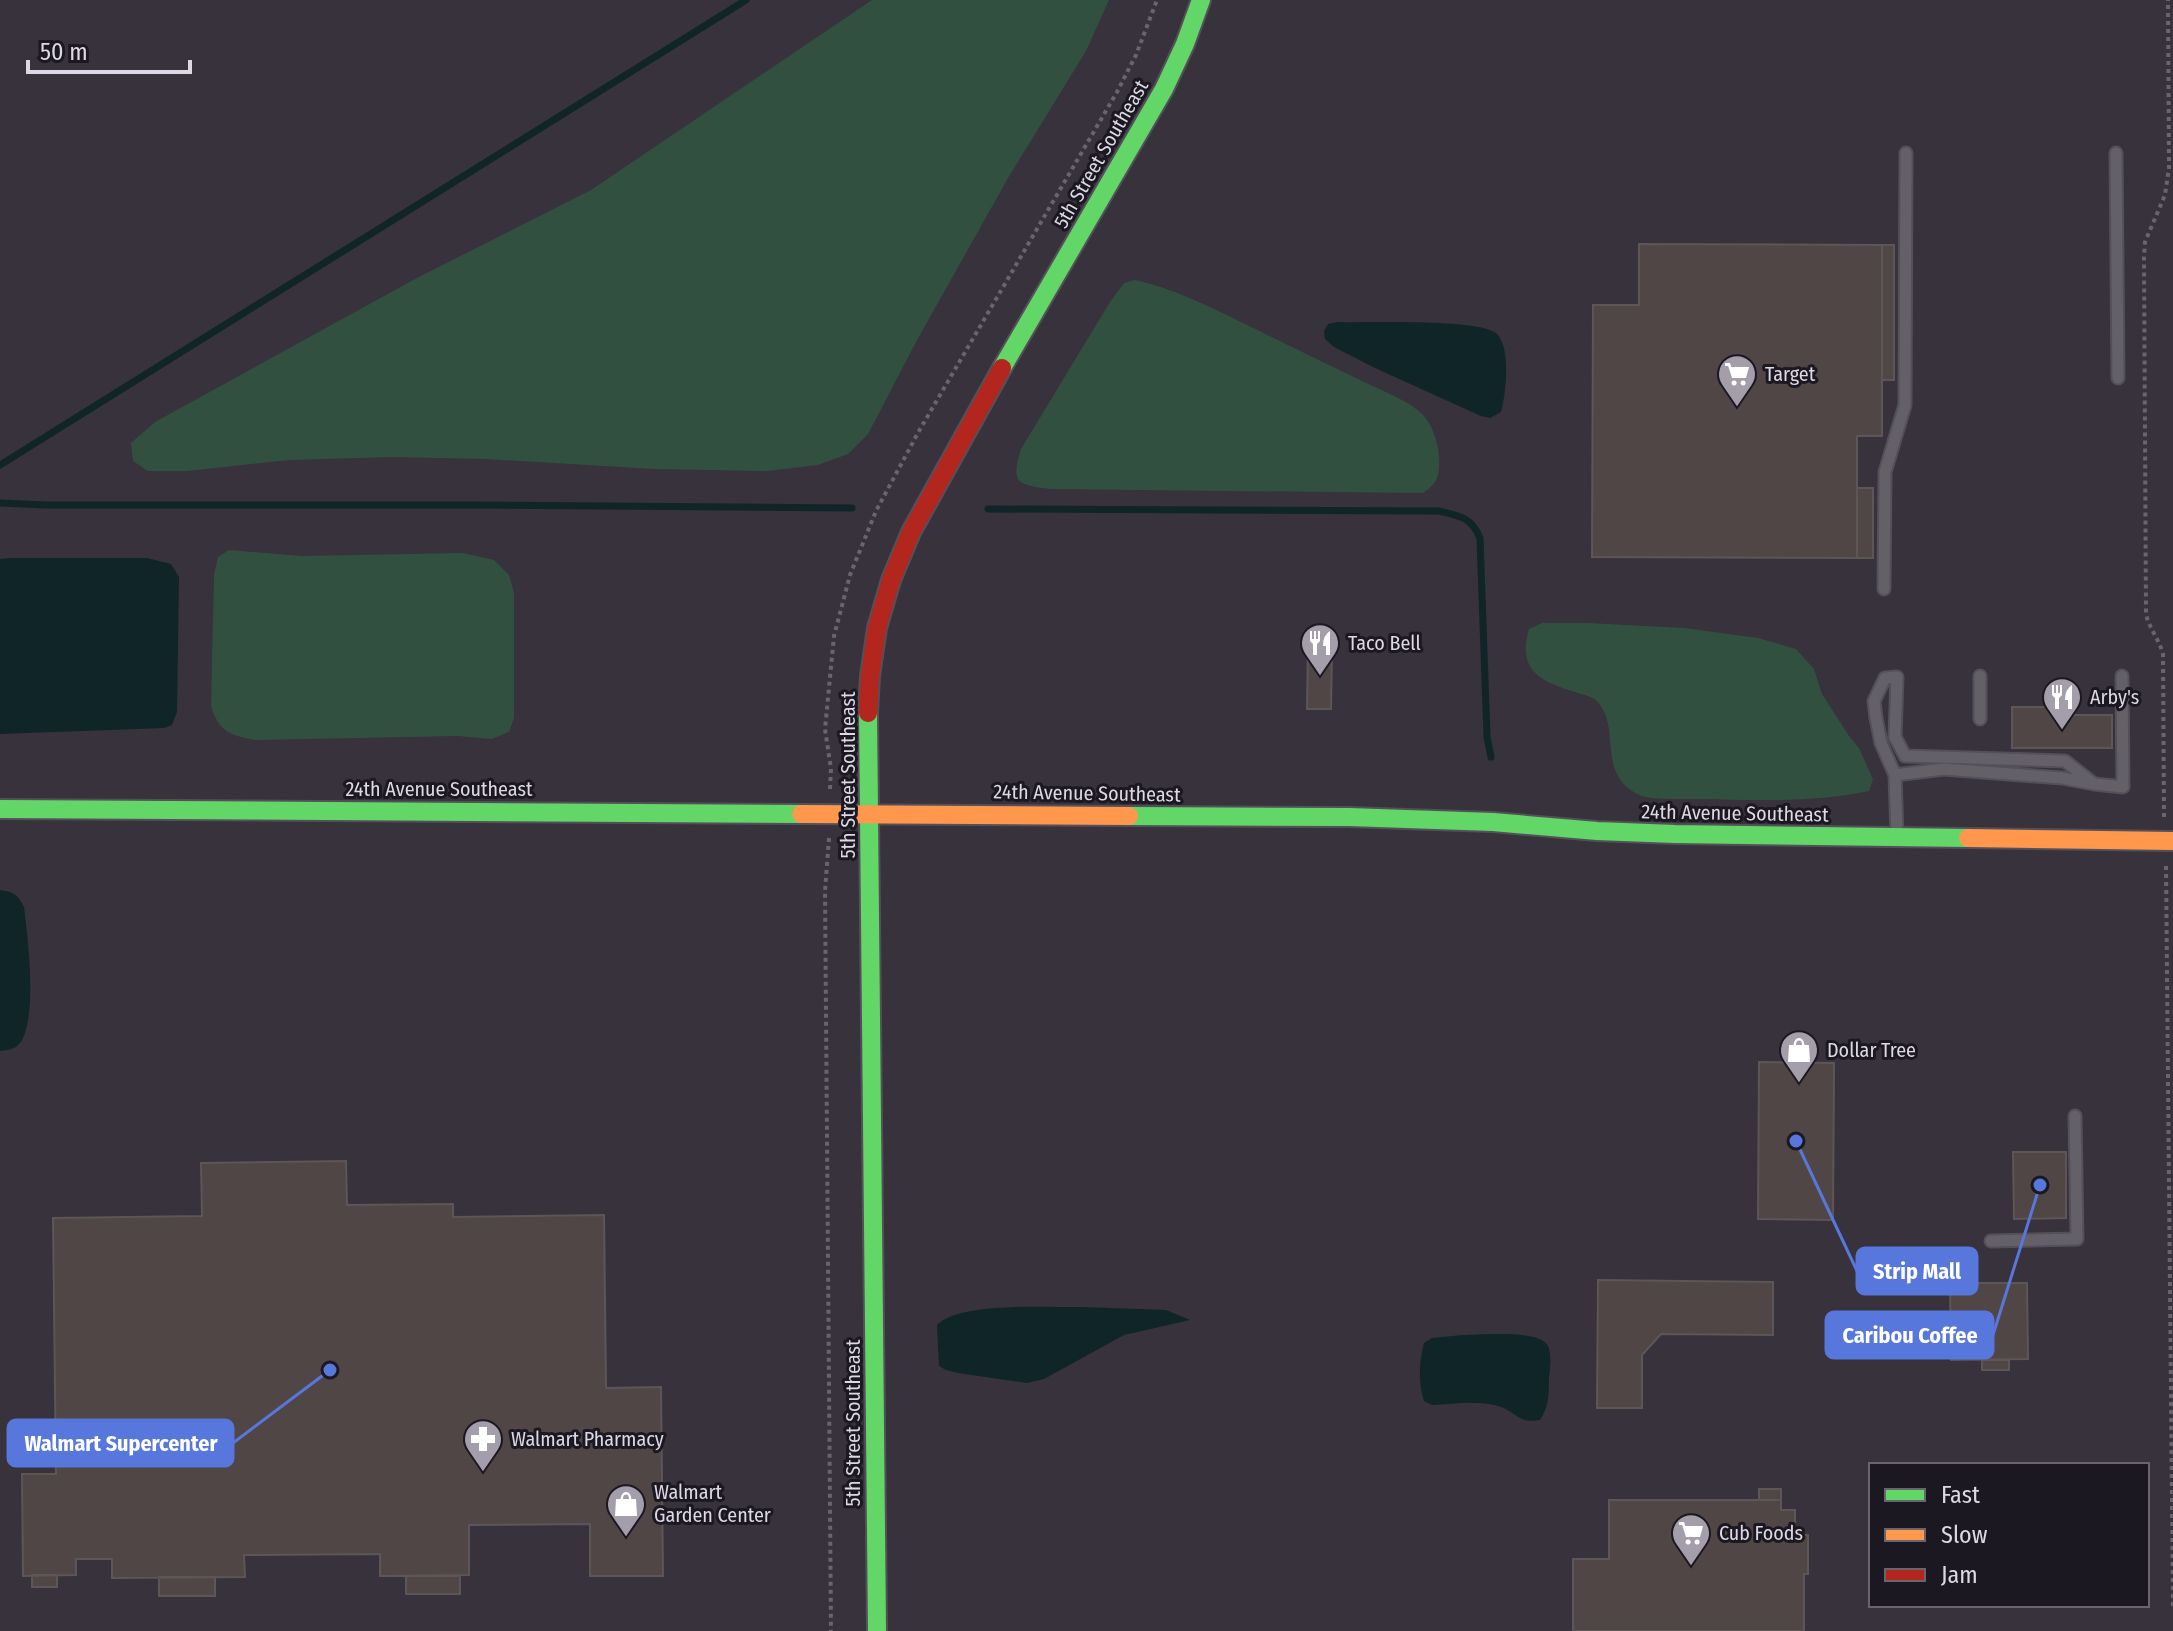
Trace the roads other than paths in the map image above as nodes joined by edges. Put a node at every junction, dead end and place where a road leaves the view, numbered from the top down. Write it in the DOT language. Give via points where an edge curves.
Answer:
graph roads {
  1 [pos="1201,0"];
  2 [pos="1906,153"];
  3 [pos="2116,153"];
  4 [pos="2118,378"];
  5 [pos="1884,589"];
  6 [pos="1980,676"];
  7 [pos="2122,676"];
  8 [pos="1876,718"];
  9 [pos="1895,719"];
  10 [pos="1980,719"];
  11 [pos="1895,775"];
  12 [pos="2094,784"];
  13 [pos="0,809"];
  14 [pos="869,813"];
  15 [pos="1897,838"];
  16 [pos="2169,841"];
  17 [pos="2075,1116"];
  18 [pos="1991,1241"];
  19 [pos="877,1631"];
  1 -- 14 [label="street, 5th Street Southeast" via="1164,89 903,549 873,651"];
  2 -- 5 [label="lane" via="1905,405 1885,472"];
  3 -- 4 [label="lane"];
  6 -- 10 [label="lane"];
  7 -- 12 [label="lane" via="2123,787"];
  8 -- 9 [label="lane"];
  8 -- 9 [label="lane" via="1874,701 1885,678 1897,677"];
  8 -- 11 [label="lane"];
  9 -- 12 [label="lane" via="1895,737 1905,756 2065,761"];
  11 -- 12 [label="lane" via="1944,769"];
  11 -- 15 [label="lane"];
  13 -- 14 [label="street, 24th Avenue Southeast"];
  14 -- 15 [label="street, 24th Avenue Southeast" via="1349,817 1663,834"];
  14 -- 19 [label="street, 5th Street Southeast"];
  15 -- 16 [label="street, 24th Avenue Southeast"];
  17 -- 18 [label="lane" via="2077,1239"];
}
